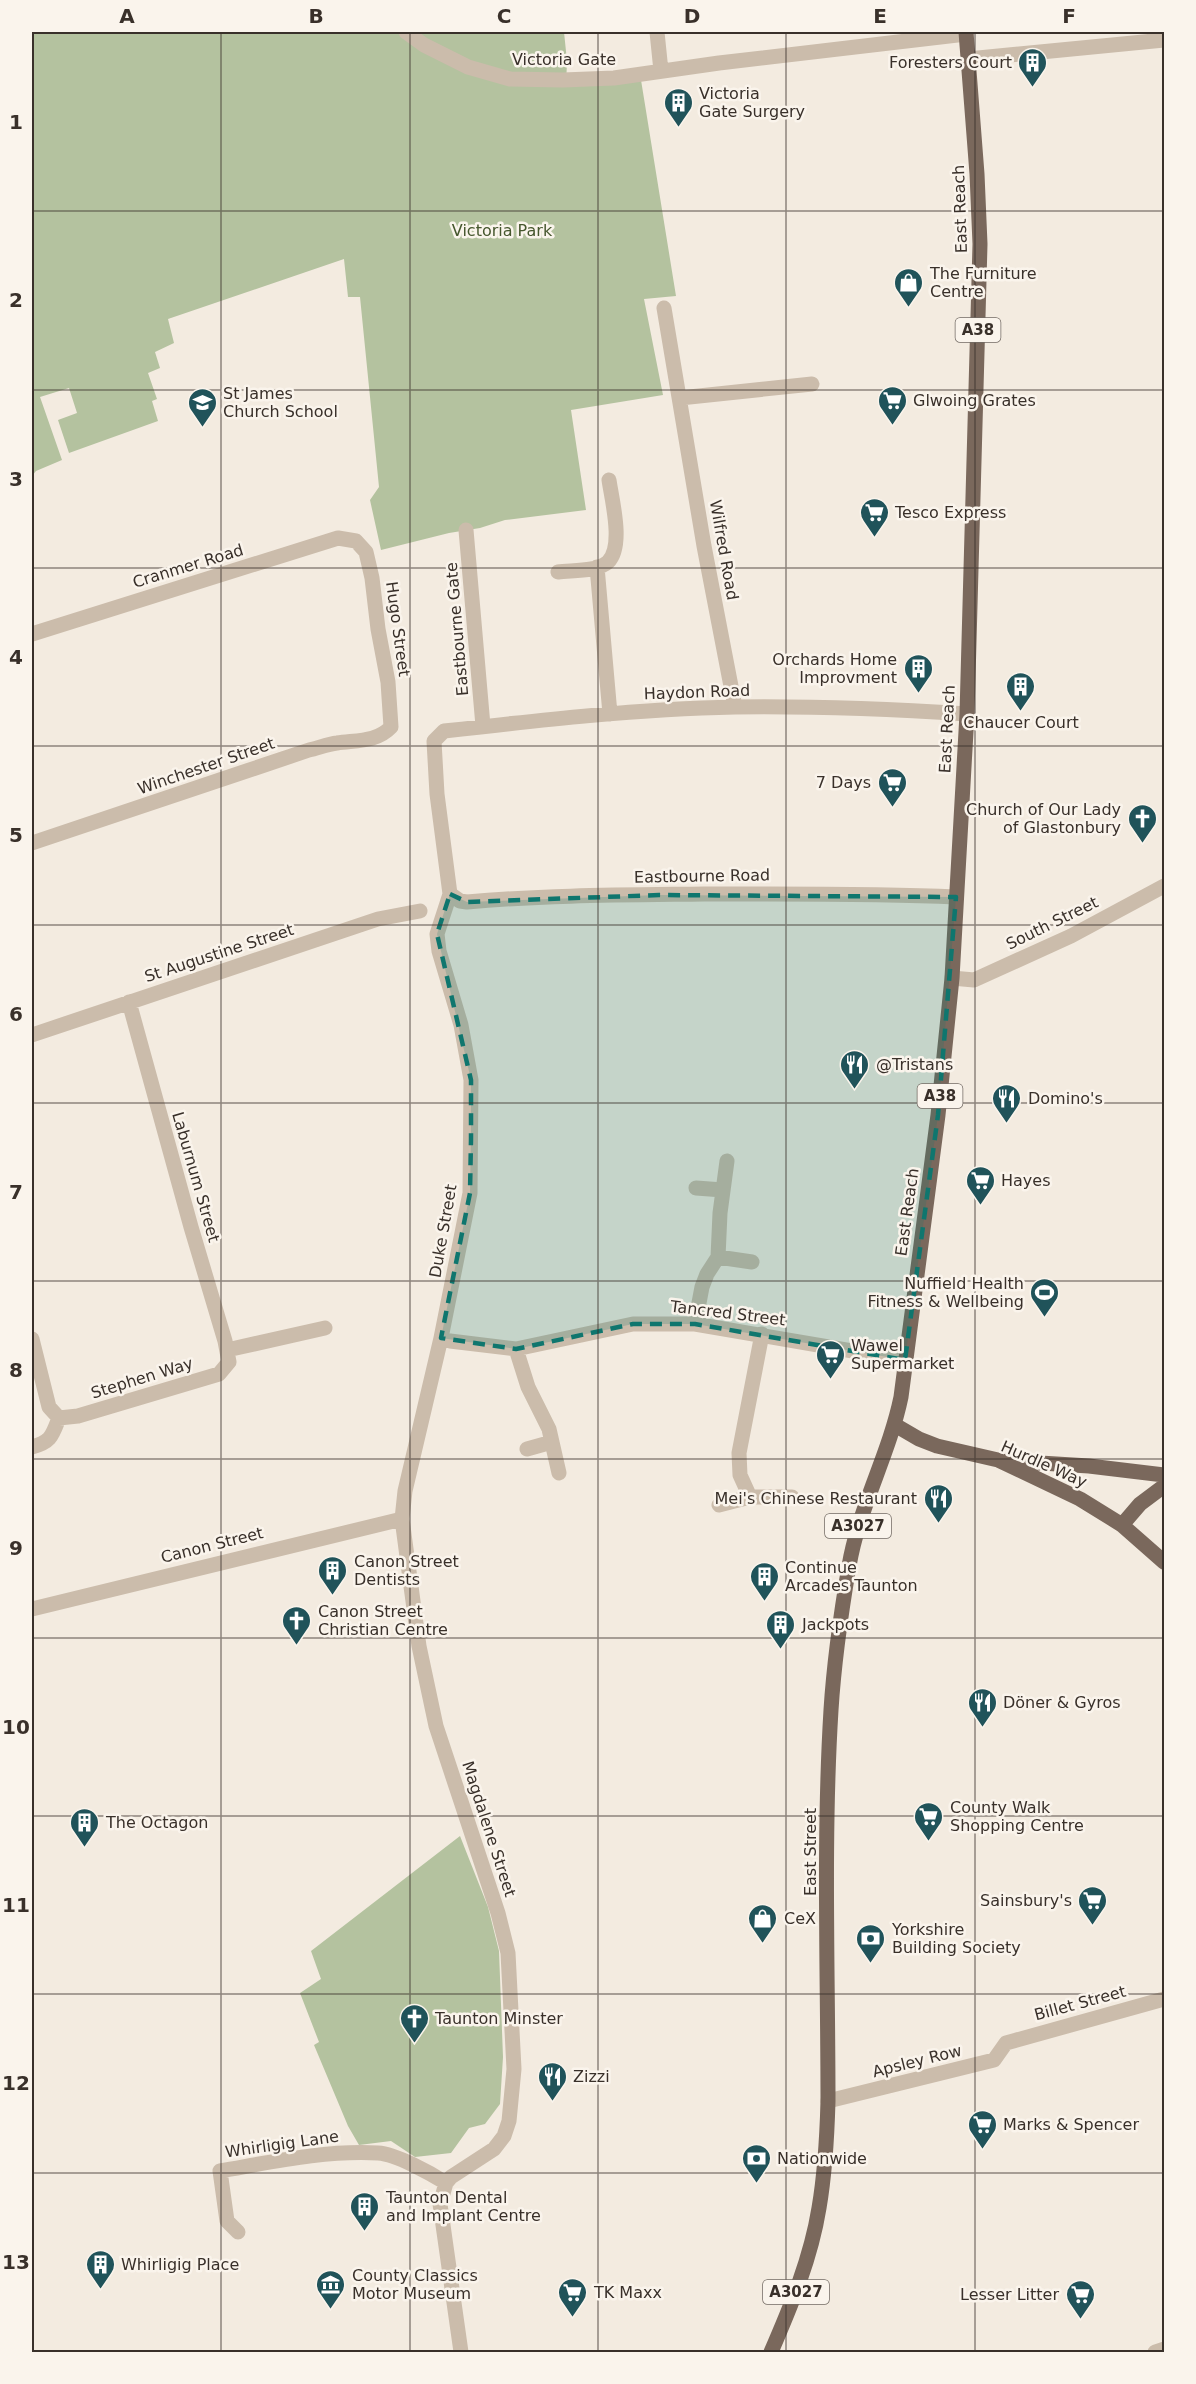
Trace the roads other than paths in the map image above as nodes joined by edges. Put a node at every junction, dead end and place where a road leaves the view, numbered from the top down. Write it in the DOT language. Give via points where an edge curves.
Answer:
graph roads {
  1 [pos="406,32"];
  2 [pos="657,32"];
  3 [pos="966,33"];
  4 [pos="1164,40"];
  5 [pos="968,59"];
  6 [pos="661,71"];
  7 [pos="664,308"];
  8 [pos="812,384"];
  9 [pos="680,398"];
  10 [pos="609,480"];
  11 [pos="466,530"];
  12 [pos="356,541"];
  13 [pos="597,567"];
  14 [pos="558,572"];
  15 [pos="32,634"];
  16 [pos="735,707"];
  17 [pos="610,714"];
  18 [pos="967,714"];
  19 [pos="483,726"];
  20 [pos="391,727"];
  21 [pos="32,843"];
  22 [pos="1164,886"];
  23 [pos="450,894"];
  24 [pos="956,897"];
  25 [pos="420,911"];
  26 [pos="952,978"];
  27 [pos="129,1002"];
  28 [pos="32,1035"];
  29 [pos="727,1161"];
  30 [pos="696,1188"];
  31 [pos="723,1190"];
  32 [pos="718,1257"];
  33 [pos="752,1262"];
  34 [pos="695,1324"];
  35 [pos="325,1328"];
  36 [pos="762,1334"];
  37 [pos="441,1338"];
  38 [pos="32,1339"];
  39 [pos="516,1349"];
  40 [pos="228,1356"];
  41 [pos="905,1360"];
  42 [pos="59,1418"];
  43 [pos="895,1425"];
  44 [pos="552,1442"];
  45 [pos="32,1447"];
  46 [pos="527,1449"];
  47 [pos="998,1460"];
  48 [pos="558,1473"];
  49 [pos="1164,1475"];
  50 [pos="1164,1486"];
  51 [pos="750,1497"];
  52 [pos="792,1497"];
  53 [pos="718,1505"];
  54 [pos="402,1519"];
  55 [pos="1122,1525"];
  56 [pos="1164,1562"];
  57 [pos="32,1609"];
  58 [pos="1164,1999"];
  59 [pos="1006,2043"];
  60 [pos="828,2102"];
  61 [pos="446,2183"];
  62 [pos="238,2232"];
  63 [pos="1164,2349"];
  64 [pos="461,2352"];
  65 [pos="771,2352"];
  66 [pos="1155,2352"];
  1 -- 6 [label="street, Victoria Gate" via="468,67 510,78 614,78"];
  2 -- 6 [label="street"];
  3 -- 5 [label="main road, East Reach / A38"];
  3 -- 6 [label="street, Victoria Gate"];
  4 -- 5 [label="street"];
  5 -- 18 [label="main road, East Reach / A38" via="980,244"];
  7 -- 9 [label="street, Wilfred Road"];
  8 -- 9 [label="street"];
  9 -- 16 [label="street, Wilfred Road"];
  10 -- 13 [label="street" via="617,545 608,562"];
  11 -- 19 [label="street, Eastbourne Gate"];
  12 -- 15 [label="street, Cranmer Road" via="338,538"];
  12 -- 20 [label="street, Hugo Street" via="366,552 372,578"];
  13 -- 14 [label="street"];
  13 -- 17 [label="street"];
  16 -- 17 [label="street, Haydon Road"];
  16 -- 18 [label="street, Haydon Road"];
  17 -- 19 [label="street, Haydon Road"];
  18 -- 24 [label="main road, East Reach / A38"];
  19 -- 23 [label="street, Haydon Road" via="444,731 434,741"];
  20 -- 21 [label="street, Winchester Street" via="384,735 369,740 309,750"];
  22 -- 26 [label="street, South Street" via="1071,936 974,980"];
  23 -- 24 [label="street, Eastbourne Road" via="467,902 671,894"];
  23 -- 37 [label="street, Duke Street" via="437,934 471,1080 470,1193"];
  24 -- 26 [label="main road, East Reach / A38"];
  25 -- 27 [label="street, St Augustine Street" via="378,919"];
  26 -- 41 [label="main road, East Reach / A38"];
  27 -- 28 [label="street, St Augustine Street"];
  27 -- 40 [label="street, Laburnum Street"];
  29 -- 31 [label="street"];
  30 -- 31 [label="street"];
  31 -- 32 [label="street"];
  32 -- 33 [label="street"];
  32 -- 34 [label="street" via="706,1274"];
  34 -- 36 [label="street, Tancred Street"];
  34 -- 39 [label="street, Tancred Street" via="633,1324"];
  35 -- 40 [label="street"];
  36 -- 41 [label="street, Tancred Street"];
  36 -- 51 [label="street" via="739,1453 740,1476"];
  37 -- 39 [label="street, Tancred Street"];
  37 -- 54 [label="street, Duke Street"];
  38 -- 42 [label="street" via="48,1407"];
  39 -- 44 [label="street"];
  40 -- 42 [label="street, Stephen Way" via="219,1374 78,1416"];
  41 -- 43 [label="main road, East Reach / A38"];
  42 -- 45 [label="street" via="46,1443"];
  43 -- 47 [label="main road, Hurdle Way" via="937,1446"];
  43 -- 60 [label="main road, East Street / A3027" via="862,1509 849,1564 831,1709"];
  44 -- 46 [label="street"];
  44 -- 48 [label="street"];
  47 -- 49 [label="main road"];
  47 -- 55 [label="main road, Hurdle Way" via="1080,1499"];
  50 -- 55 [label="main road" via="1140,1504"];
  51 -- 52 [label="street"];
  51 -- 53 [label="street"];
  54 -- 57 [label="street, Canon Street"];
  54 -- 61 [label="street, Magdalene Street" via="418,1641 436,1726 508,1953 514,2069 509,2121 494,2149"];
  55 -- 56 [label="main road, Hurdle Way"];
  58 -- 59 [label="street, Billet Street"];
  59 -- 60 [label="street, Apsley Row" via="994,2060"];
  60 -- 65 [label="main road, East Street / A3027" via="815,2229 802,2275"];
  61 -- 62 [label="street, Whirligig Lane" via="379,2153 334,2154 220,2171 227,2221"];
  61 -- 64 [label="street" via="440,2204"];
  63 -- 66 [label="street"];
}
